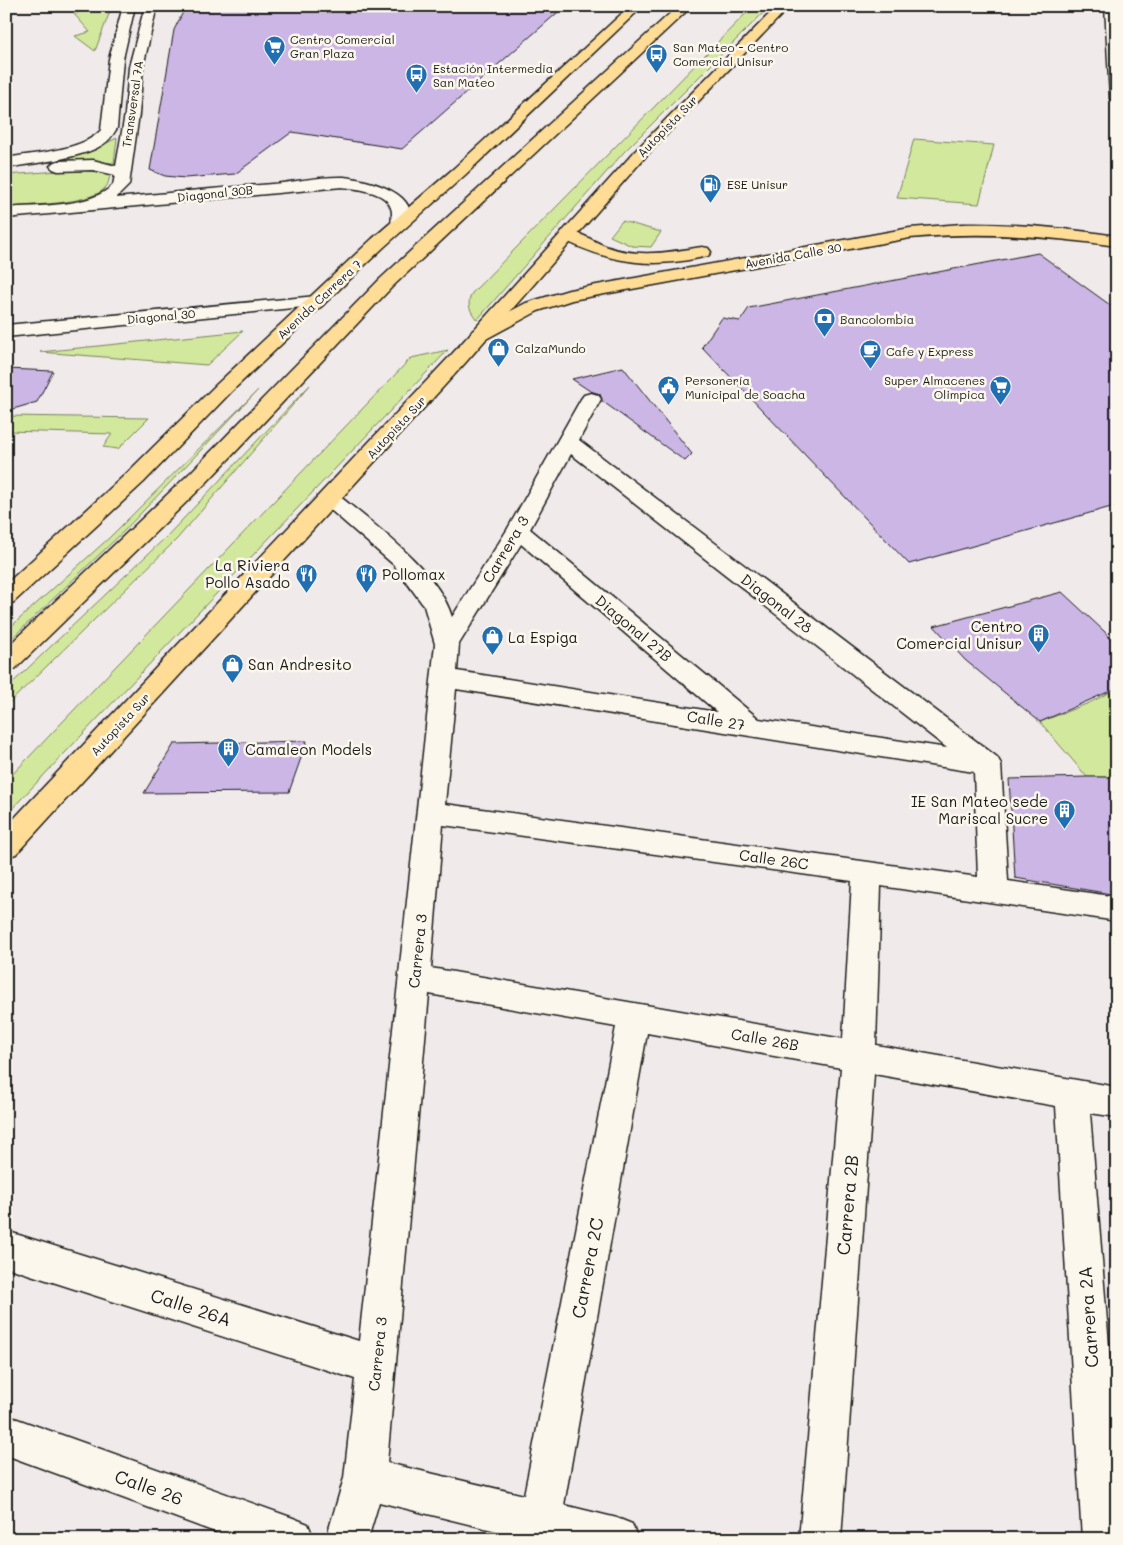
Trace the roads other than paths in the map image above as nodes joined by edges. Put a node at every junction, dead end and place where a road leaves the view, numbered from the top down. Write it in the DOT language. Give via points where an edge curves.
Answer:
graph roads {
  1 [pos="129,6"];
  2 [pos="151,6"];
  3 [pos="637,6"];
  4 [pos="686,6"];
  5 [pos="784,6"];
  6 [pos="1111,6"];
  7 [pos="1117,99"];
  8 [pos="6,163"];
  9 [pos="6,170"];
  10 [pos="122,172"];
  11 [pos="75,206"];
  12 [pos="6,213"];
  13 [pos="904,217"];
  14 [pos="399,224"];
  15 [pos="1117,227"];
  16 [pos="568,235"];
  17 [pos="1117,241"];
  18 [pos="714,250"];
  19 [pos="696,253"];
  20 [pos="710,270"];
  21 [pos="317,301"];
  22 [pos="6,331"];
  23 [pos="480,335"];
  24 [pos="591,398"];
  25 [pos="567,441"];
  26 [pos="329,499"];
  27 [pos="518,530"];
  28 [pos="6,597"];
  29 [pos="447,644"];
  30 [pos="6,663"];
  31 [pos="444,678"];
  32 [pos="751,726"];
  33 [pos="987,764"];
  34 [pos="430,813"];
  35 [pos="6,846"];
  36 [pos="867,872"];
  37 [pos="994,891"];
  38 [pos="1117,909"];
  39 [pos="414,978"];
  40 [pos="634,1016"];
  41 [pos="859,1056"];
  42 [pos="1072,1094"];
  43 [pos="1117,1102"];
  44 [pos="6,1249"];
  45 [pos="375,1366"];
  46 [pos="6,1435"];
  47 [pos="365,1478"];
  48 [pos="540,1520"];
  49 [pos="293,1539"];
  50 [pos="347,1539"];
  51 [pos="617,1539"];
  52 [pos="820,1539"];
  53 [pos="1103,1539"];
  1 -- 8 [label="street, Transversal 7A" via="116,58 110,128 106,136 85,148"];
  2 -- 10 [label="street, Transversal 7A" via="136,67"];
  3 -- 14 [label="main road, Avenida Carrera 7"];
  4 -- 30 [label="main road" via="386,283 205,471"];
  5 -- 16 [label="main road, Autopista Sur" via="641,153"];
  6 -- 7 [label="street"];
  9 -- 10 [label="street" via="92,164"];
  10 -- 11 [label="street, Transversal 7A" via="118,190 99,200"];
  11 -- 12 [label="street, Diagonal 30B"];
  11 -- 14 [label="street, Diagonal 30B" via="342,182 390,196 400,209"];
  13 -- 15 [label="main road" via="1001,215"];
  14 -- 21 [label="main road, Avenida Carrera 7"];
  16 -- 19 [label="main road" via="595,250 625,257 658,258"];
  16 -- 23 [label="main road, Autopista Sur"];
  17 -- 20 [label="main road, Avenida Calle 30" via="1030,229 941,229"];
  18 -- 19 [label="main road"];
  19 -- 20 [label="main road" via="710,260"];
  20 -- 23 [label="main road, Avenida Calle 30" via="550,300"];
  21 -- 22 [label="street, Diagonal 30"];
  21 -- 28 [label="main road, Avenida Carrera 7" via="136,477"];
  23 -- 26 [label="main road, Autopista Sur"];
  24 -- 25 [label="street, Carrera 3"];
  25 -- 27 [label="street, Carrera 3"];
  25 -- 33 [label="street, Diagonal 28"];
  26 -- 29 [label="street" via="402,560 436,605"];
  26 -- 35 [label="main road, Autopista Sur"];
  27 -- 29 [label="street, Carrera 3"];
  27 -- 32 [label="street, Diagonal 27B"];
  29 -- 31 [label="street, Carrera 3"];
  31 -- 32 [label="street, Calle 27"];
  31 -- 34 [label="street, Carrera 3"];
  32 -- 33 [label="street, Calle 27"];
  33 -- 37 [label="street"];
  34 -- 36 [label="street, Calle 26C"];
  34 -- 39 [label="street, Carrera 3"];
  36 -- 37 [label="street, Calle 26C"];
  36 -- 41 [label="street, Carrera 2B"];
  37 -- 38 [label="street, Calle 26C"];
  39 -- 40 [label="street, Calle 26B"];
  39 -- 45 [label="street, Carrera 3"];
  40 -- 41 [label="street, Calle 26B"];
  40 -- 48 [label="street, Carrera 2C"];
  41 -- 42 [label="street, Calle 26B"];
  41 -- 52 [label="street, Carrera 2B"];
  42 -- 43 [label="street, Calle 26B"];
  42 -- 53 [label="street, Carrera 2A"];
  44 -- 45 [label="street, Calle 26A"];
  45 -- 47 [label="street, Carrera 3"];
  46 -- 49 [label="street, Calle 26"];
  47 -- 48 [label="street"];
  47 -- 50 [label="street, Carrera 3"];
  48 -- 51 [label="street"];
}
